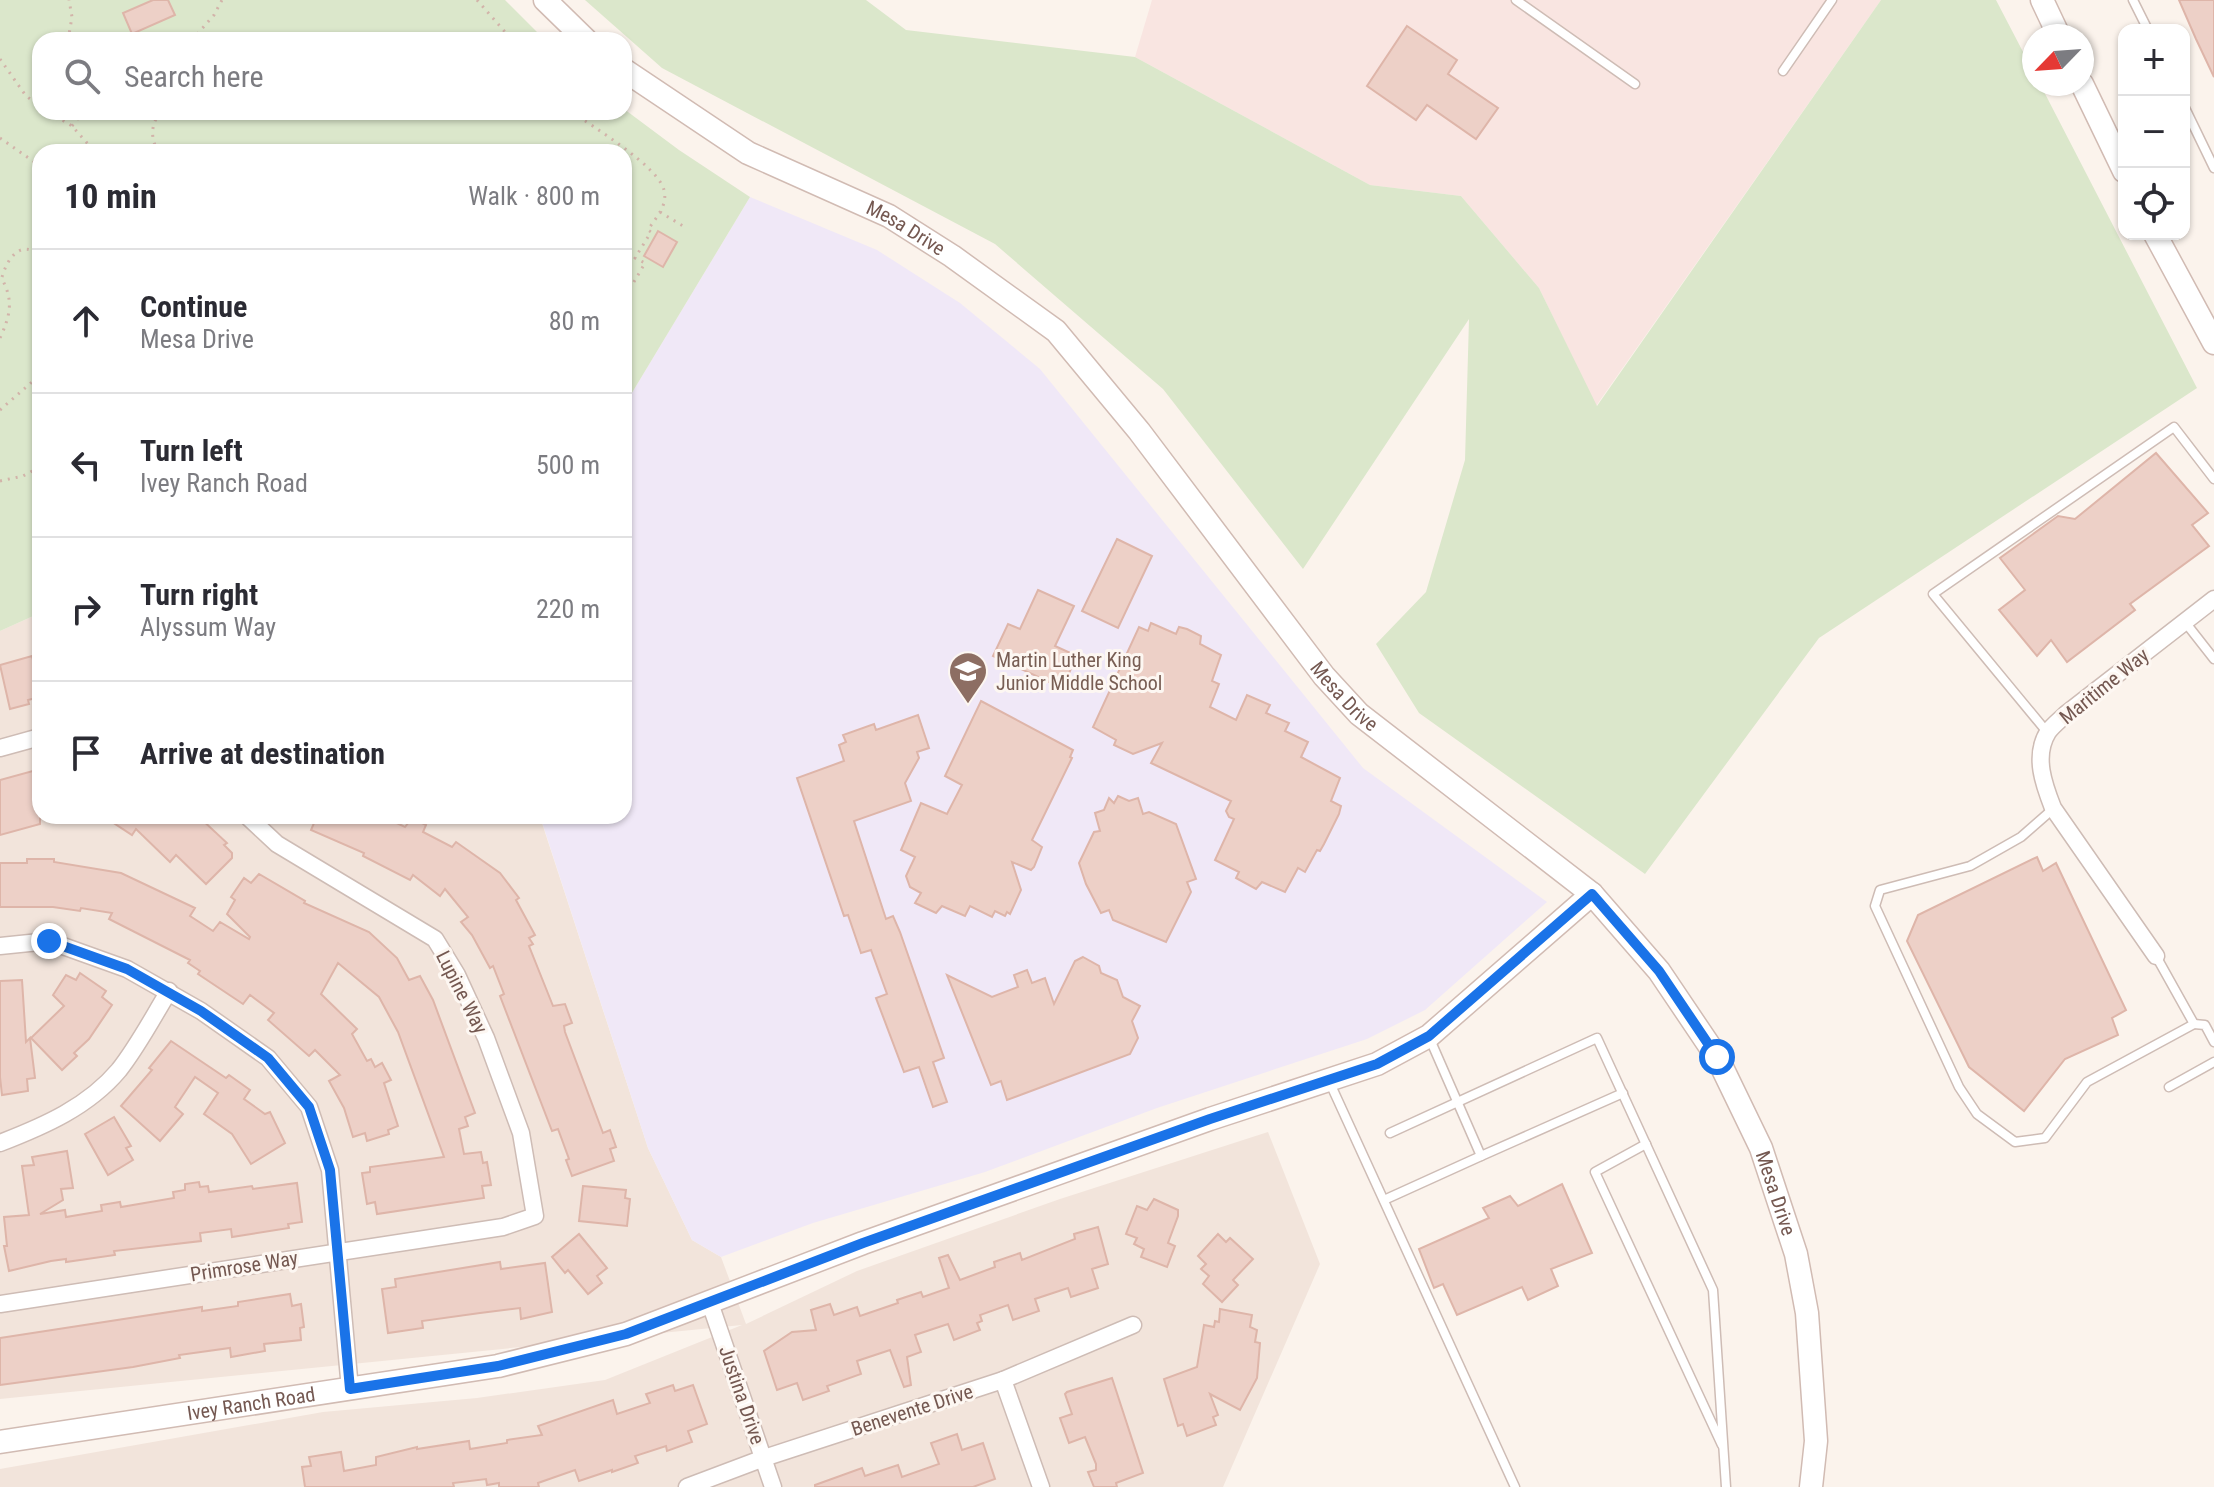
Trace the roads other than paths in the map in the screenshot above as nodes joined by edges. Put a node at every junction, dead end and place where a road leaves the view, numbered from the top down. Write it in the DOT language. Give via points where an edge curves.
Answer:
graph roads {
  1 [pos="545,0"];
  2 [pos="1516,0"];
  3 [pos="1832,0"];
  4 [pos="2042,0"];
  5 [pos="2133,0"];
  6 [pos="2053,24"];
  7 [pos="2145,24"];
  8 [pos="578,32"];
  9 [pos="1783,71"];
  10 [pos="632,75"];
  11 [pos="1635,84"];
  12 [pos="2088,96"];
  13 [pos="2190,118"];
  14 [pos="2123,168"];
  15 [pos="2214,168"];
  16 [pos="2158,240"];
  17 [pos="2214,343"];
  18 [pos="2214,479"];
  19 [pos="2214,599"];
  20 [pos="2185,622"];
  21 [pos="2214,659"];
  22 [pos="2048,733"];
  23 [pos="32,739"];
  24 [pos="0,748"];
  25 [pos="2053,808"];
  26 [pos="256,824"];
  27 [pos="1592,894"];
  28 [pos="0,946"];
  29 [pos="2156,956"];
  30 [pos="169,991"];
  31 [pos="2210,1023"];
  32 [pos="2194,1024"];
  33 [pos="1429,1036"];
  34 [pos="2214,1042"];
  35 [pos="2214,1062"];
  36 [pos="1329,1080"];
  37 [pos="2169,1087"];
  38 [pos="1623,1093"];
  39 [pos="1457,1102"];
  40 [pos="1390,1133"];
  41 [pos="0,1143"];
  42 [pos="1646,1144"];
  43 [pos="1481,1156"];
  44 [pos="1384,1200"];
  45 [pos="535,1216"];
  46 [pos="337,1251"];
  47 [pos="710,1303"];
  48 [pos="0,1304"];
  49 [pos="1133,1325"];
  50 [pos="1003,1380"];
  51 [pos="350,1389"];
  52 [pos="0,1442"];
  53 [pos="1724,1449"];
  54 [pos="764,1458"];
  55 [pos="687,1487"];
  56 [pos="773,1487"];
  57 [pos="1041,1487"];
  58 [pos="1515,1487"];
  59 [pos="1726,1487"];
  60 [pos="1811,1487"];
  1 -- 8 [label="main road"];
  2 -- 11 [label="lane"];
  3 -- 9 [label="lane"];
  4 -- 6 [label="main road"];
  5 -- 7 [label="lane"];
  10 -- 27 [label="main road, Mesa Drive" via="748,153 889,216 1056,331 1359,714"];
  12 -- 14 [label="main road"];
  13 -- 15 [label="lane"];
  16 -- 17 [label="main road"];
  18 -- 22 [label="lane" via="2174,427 1933,594"];
  19 -- 20 [label="street, Maritime Way"];
  20 -- 21 [label="lane"];
  20 -- 22 [label="street, Maritime Way"];
  22 -- 25 [label="street, Maritime Way" via="2040,759"];
  23 -- 24 [label="street"];
  25 -- 29 [label="street, Maritime Way"];
  25 -- 32 [label="lane" via="2021,837 1970,866 1880,890 1875,906 1959,1087 1977,1114 2015,1142 2045,1138 2087,1082"];
  26 -- 45 [label="street, Lupine Way" via="277,844 435,939 486,1038 521,1133"];
  27 -- 33 [label="main road, Ivey Ranch Road"];
  27 -- 60 [label="main road, Mesa Drive" via="1683,1005 1717,1057 1761,1148 1796,1254 1807,1313 1816,1441"];
  28 -- 30 [label="street" via="49,941 127,969"];
  29 -- 32 [label="lane"];
  30 -- 41 [label="street" via="119,1070 86,1100 53,1122"];
  30 -- 46 [label="street" via="268,1058 309,1107 330,1170"];
  31 -- 32 [label="lane"];
  31 -- 34 [label="lane"];
  33 -- 36 [label="main road, Ivey Ranch Road" via="1377,1064"];
  33 -- 39 [label="lane"];
  35 -- 37 [label="lane"];
  36 -- 44 [label="lane"];
  36 -- 47 [label="main road, Ivey Ranch Road" via="863,1243"];
  38 -- 39 [label="lane" via="1597,1038"];
  38 -- 42 [label="lane"];
  38 -- 43 [label="lane"];
  39 -- 40 [label="lane"];
  39 -- 43 [label="lane"];
  42 -- 53 [label="lane" via="1713,1290"];
  42 -- 53 [label="lane" via="1595,1172"];
  43 -- 44 [label="lane"];
  44 -- 58 [label="lane"];
  45 -- 46 [label="street, Primrose Way" via="503,1227"];
  46 -- 48 [label="street, Primrose Way"];
  46 -- 51 [label="street"];
  47 -- 51 [label="main road, Ivey Ranch Road" via="626,1334 498,1366"];
  47 -- 54 [label="street, Justina Drive"];
  49 -- 50 [label="street, Benevente Drive"];
  50 -- 54 [label="street, Benevente Drive"];
  50 -- 57 [label="street"];
  51 -- 52 [label="main road, Ivey Ranch Road"];
  53 -- 59 [label="lane"];
  54 -- 55 [label="street, Benevente Drive"];
  54 -- 56 [label="street, Justina Drive"];
}
